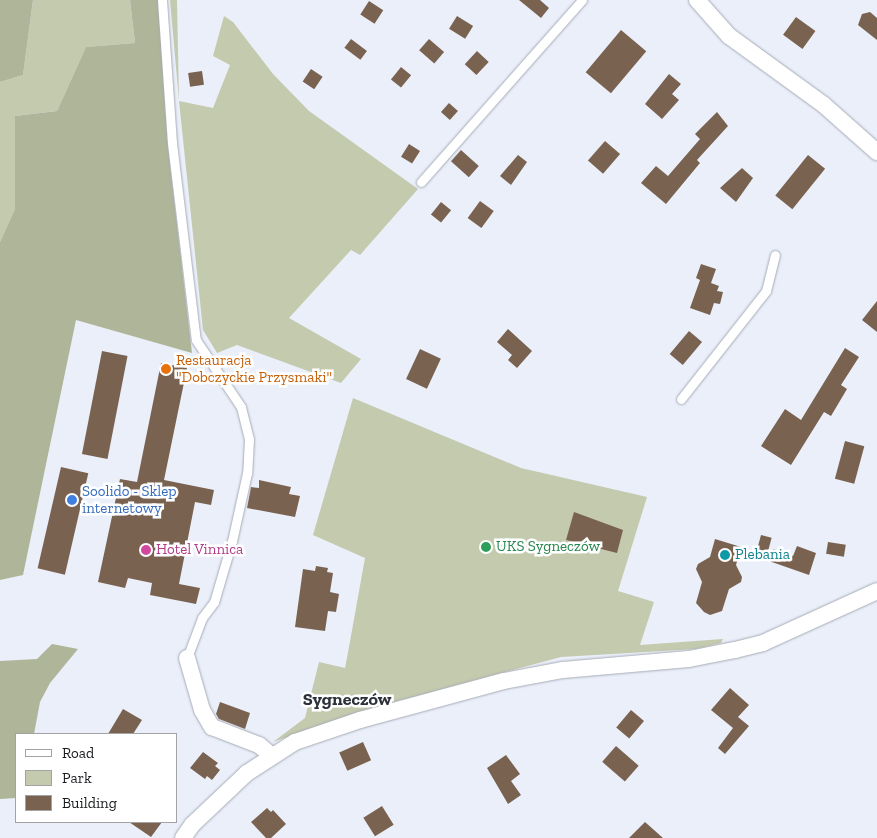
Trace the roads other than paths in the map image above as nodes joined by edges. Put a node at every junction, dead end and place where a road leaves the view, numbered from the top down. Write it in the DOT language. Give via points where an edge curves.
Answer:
graph roads {
  1 [pos="162,0"];
  2 [pos="582,0"];
  3 [pos="697,0"];
  4 [pos="877,152"];
  5 [pos="421,182"];
  6 [pos="775,255"];
  7 [pos="681,399"];
  8 [pos="877,591"];
  9 [pos="187,658"];
  10 [pos="271,755"];
  11 [pos="183,838"];
  1 -- 9 [label="lane" via="172,143 196,340 241,407 249,439 247,473 232,541 214,602 202,618"];
  2 -- 5 [label="lane"];
  3 -- 4 [label="street" via="729,36 824,105"];
  6 -- 7 [label="lane" via="766,291"];
  8 -- 10 [label="street" via="750,646 689,659 563,670 504,682 360,720 295,742"];
  9 -- 10 [label="street" via="202,710 212,727 259,745"];
  10 -- 11 [label="street" via="240,779 192,825"];
}
